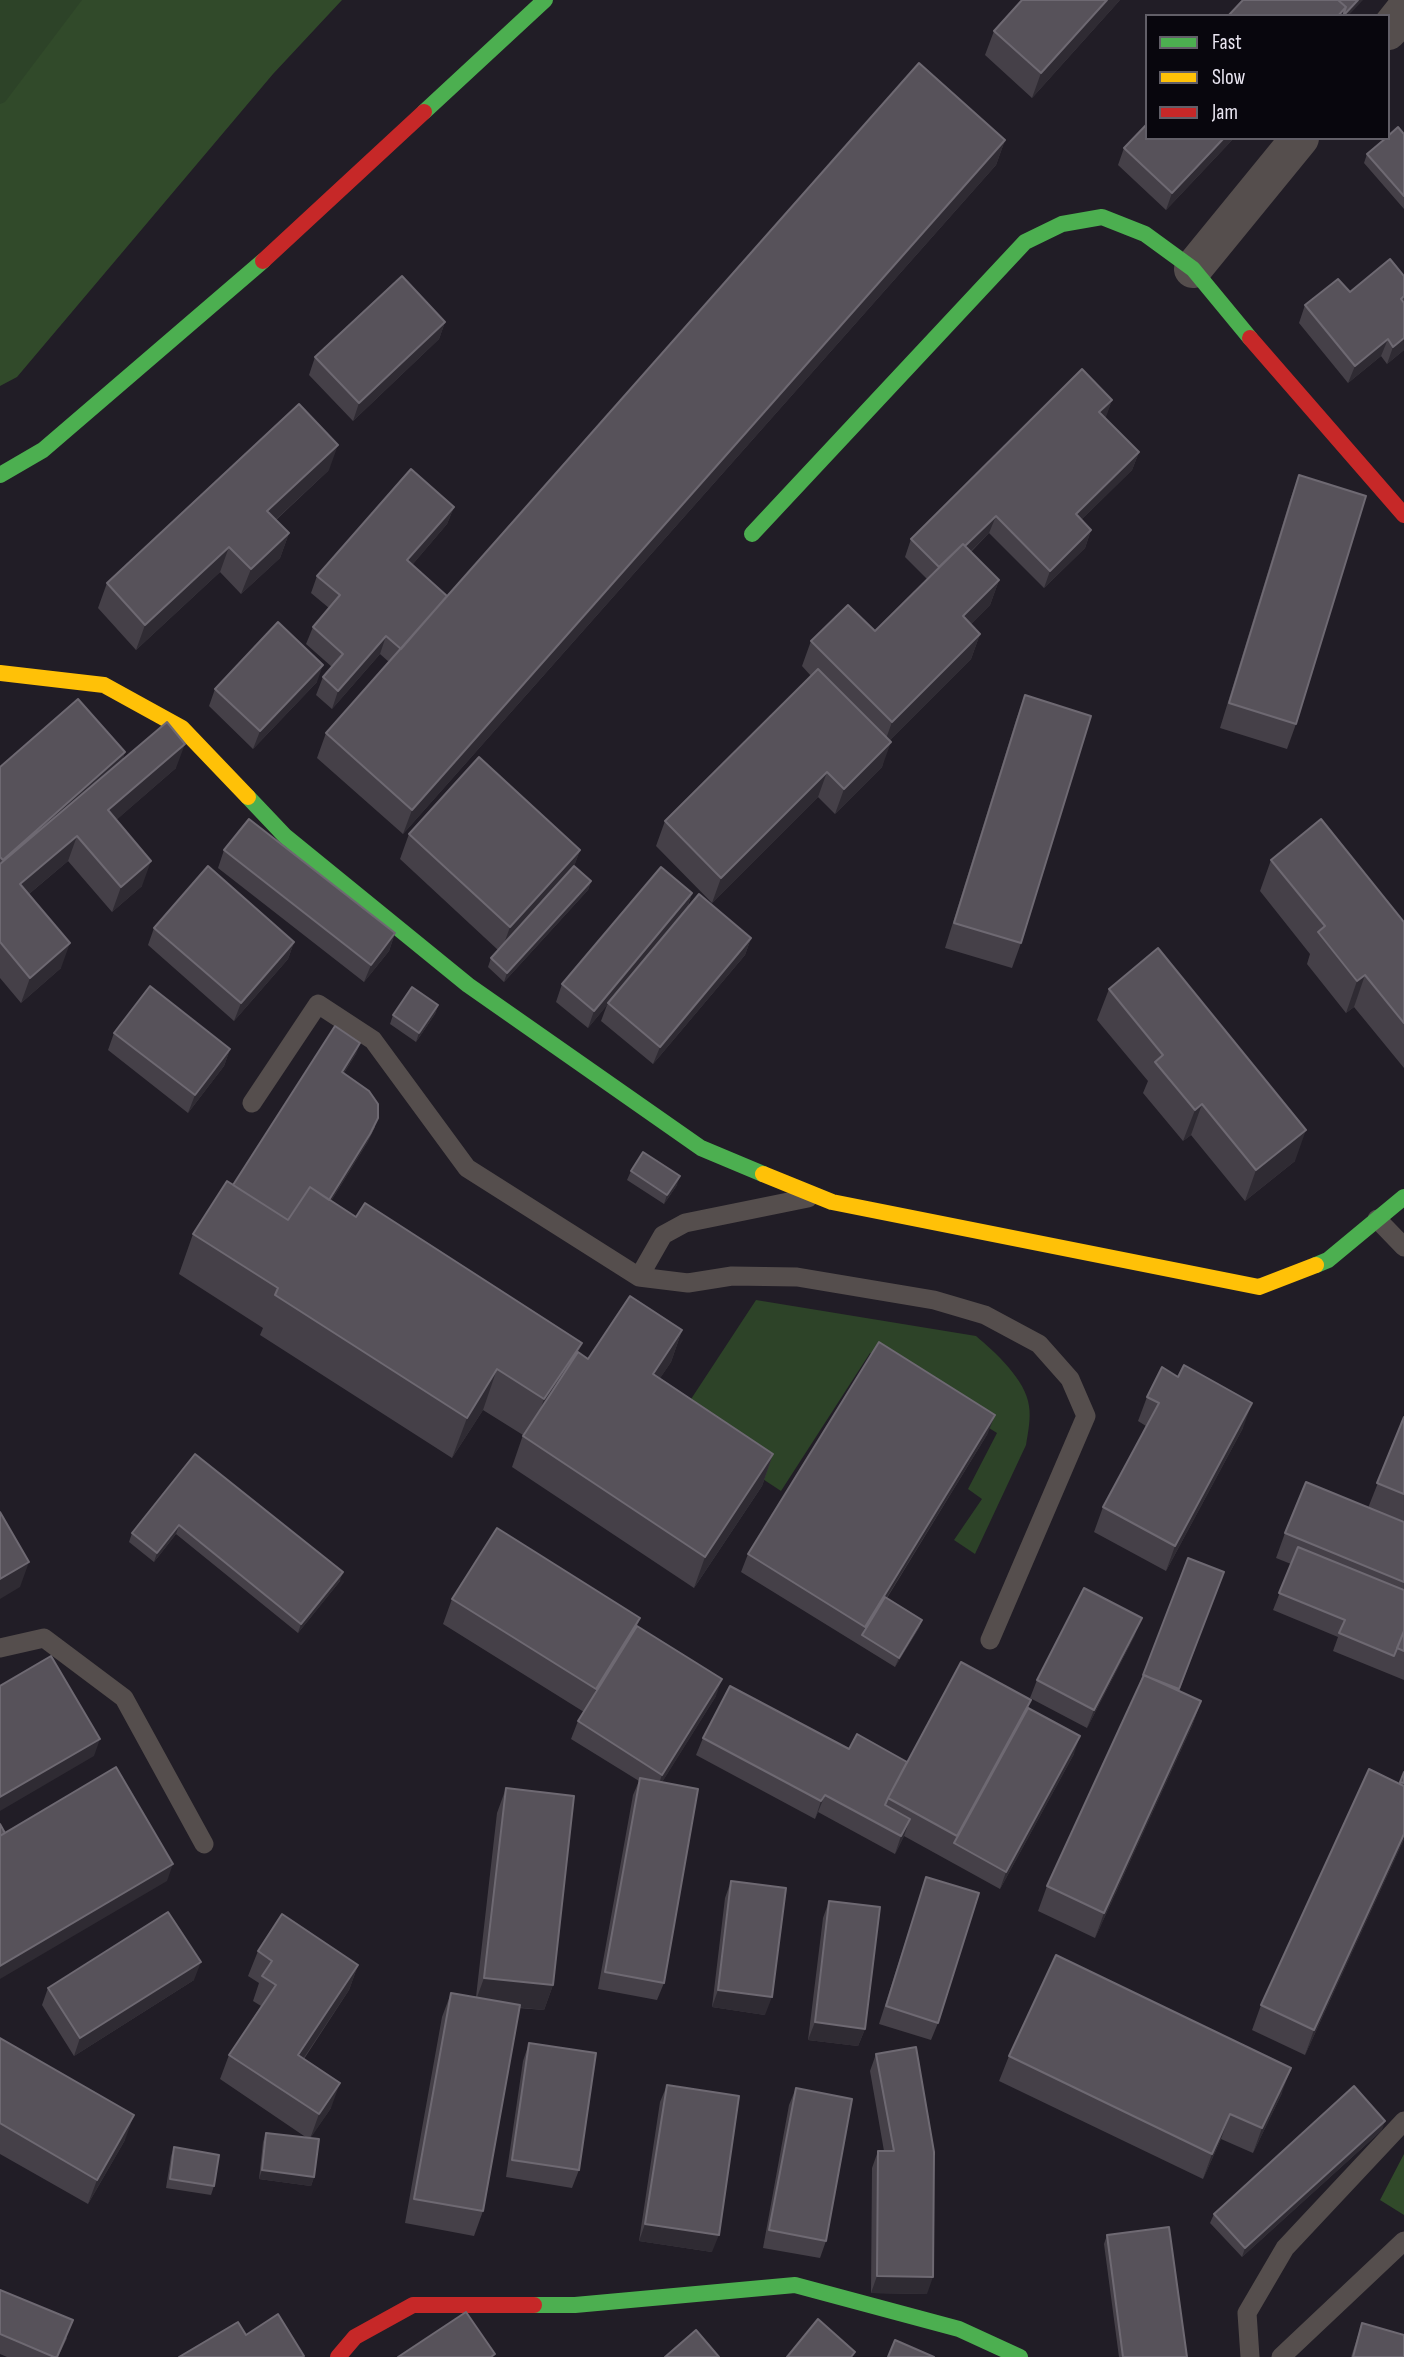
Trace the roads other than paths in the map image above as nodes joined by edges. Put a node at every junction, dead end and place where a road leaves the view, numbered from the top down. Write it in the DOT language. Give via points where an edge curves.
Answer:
graph roads {
  1 [pos="545,0"];
  2 [pos="1404,11"];
  3 [pos="1390,28"];
  4 [pos="1298,140"];
  5 [pos="1193,269"];
  6 [pos="0,475"];
  7 [pos="1404,514"];
  8 [pos="752,534"];
  9 [pos="0,673"];
  10 [pos="252,1103"];
  11 [pos="816,1196"];
  12 [pos="1404,1197"];
  13 [pos="1377,1219"];
  14 [pos="1404,1247"];
  15 [pos="639,1277"];
  16 [pos="990,1640"];
  17 [pos="0,1648"];
  18 [pos="204,1844"];
  19 [pos="1404,2121"];
  20 [pos="1404,2241"];
  21 [pos="338,2357"];
  22 [pos="1020,2357"];
  23 [pos="1250,2357"];
  24 [pos="1281,2357"];
  1 -- 6 [label="street" via="278,248 43,450"];
  2 -- 3 [label="street"];
  4 -- 5 [label="street"];
  5 -- 7 [label="street"];
  5 -- 8 [label="street" via="1145,234 1102,217 1062,224 1025,243"];
  9 -- 11 [label="street" via="104,685 182,728 285,836 468,985 701,1148"];
  10 -- 15 [label="lane" via="318,1004 373,1040 467,1168"];
  11 -- 13 [label="street" via="1259,1287 1328,1260"];
  11 -- 15 [label="lane" via="684,1223 663,1235"];
  12 -- 13 [label="street"];
  13 -- 14 [label="lane"];
  15 -- 16 [label="lane" via="688,1283 732,1276 797,1277 934,1300 985,1315 1039,1344 1070,1380 1086,1416"];
  17 -- 18 [label="lane" via="44,1638 124,1698"];
  19 -- 23 [label="lane" via="1285,2248 1247,2313"];
  20 -- 24 [label="lane"];
  21 -- 22 [label="street" via="355,2337 413,2305 575,2305 795,2285 959,2329"];
}
